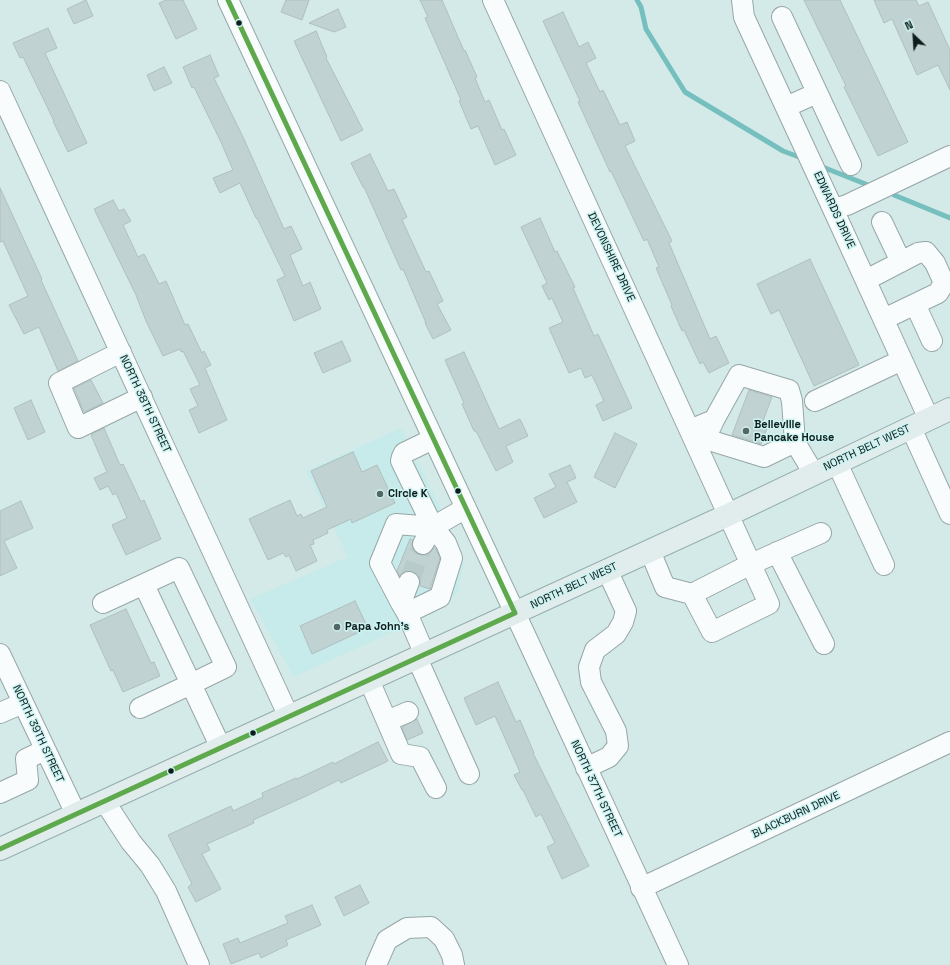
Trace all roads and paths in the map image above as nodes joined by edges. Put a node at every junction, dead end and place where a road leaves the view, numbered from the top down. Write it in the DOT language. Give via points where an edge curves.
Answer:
graph roads {
  1 [pos="228,0"];
  2 [pos="493,0"];
  3 [pos="742,0"];
  4 [pos="782,17"];
  5 [pos="0,91"];
  6 [pos="817,93"];
  7 [pos="786,107"];
  8 [pos="950,156"];
  9 [pos="851,165"];
  10 [pos="834,209"];
  11 [pos="882,222"];
  12 [pos="901,262"];
  13 [pos="866,280"];
  14 [pos="915,304"];
  15 [pos="884,319"];
  16 [pos="932,341"];
  17 [pos="121,352"];
  18 [pos="902,360"];
  19 [pos="142,397"];
  20 [pos="815,401"];
  21 [pos="950,409"];
  22 [pos="714,420"];
  23 [pos="920,424"];
  24 [pos="690,430"];
  25 [pos="433,439"];
  26 [pos="796,442"];
  27 [pos="837,463"];
  28 [pos="814,474"];
  29 [pos="466,508"];
  30 [pos="728,514"];
  31 [pos="950,514"];
  32 [pos="433,526"];
  33 [pos="821,533"];
  34 [pos="423,544"];
  35 [pos="650,551"];
  36 [pos="777,552"];
  37 [pos="751,564"];
  38 [pos="884,565"];
  39 [pos="608,570"];
  40 [pos="409,582"];
  41 [pos="144,585"];
  42 [pos="692,594"];
  43 [pos="103,603"];
  44 [pos="404,608"];
  45 [pos="515,613"];
  46 [pos="824,644"];
  47 [pos="0,654"];
  48 [pos="421,656"];
  49 [pos="369,680"];
  50 [pos="191,684"];
  51 [pos="23,703"];
  52 [pos="140,708"];
  53 [pos="408,712"];
  54 [pos="0,713"];
  55 [pos="289,716"];
  56 [pos="387,721"];
  57 [pos="950,742"];
  58 [pos="221,748"];
  59 [pos="45,750"];
  60 [pos="586,768"];
  61 [pos="469,774"];
  62 [pos="436,788"];
  63 [pos="0,793"];
  64 [pos="105,802"];
  65 [pos="76,814"];
  66 [pos="0,849"];
  67 [pos="641,888"];
  68 [pos="199,965"];
  69 [pos="376,965"];
  70 [pos="454,965"];
  71 [pos="678,965"];
  1 -- 25 [label="street, NORTH 37TH STREET"];
  2 -- 24 [label="street, DEVONSHIRE DRIVE"];
  3 -- 7 [label="street, EDWARDS DRIVE" via="744,17"];
  4 -- 6 [label="street"];
  5 -- 17 [label="street, NORTH 38TH STREET"];
  6 -- 7 [label="street"];
  6 -- 9 [label="street"];
  7 -- 10 [label="street, EDWARDS DRIVE"];
  8 -- 10 [label="street"];
  10 -- 13 [label="street, EDWARDS DRIVE"];
  11 -- 12 [label="street"];
  12 -- 13 [label="street"];
  12 -- 14 [label="street" via="918,253 926,252 935,263 944,283 938,293"];
  13 -- 15 [label="street, EDWARDS DRIVE"];
  14 -- 15 [label="street"];
  14 -- 16 [label="street"];
  15 -- 18 [label="street, EDWARDS DRIVE"];
  17 -- 19 [label="street, NORTH 38TH STREET"];
  17 -- 19 [label="street" via="58,383 78,428"];
  18 -- 20 [label="street"];
  18 -- 23 [label="street, EDWARDS DRIVE"];
  19 -- 55 [label="street, NORTH 38TH STREET"];
  21 -- 23 [label="main road, NORTH BELT WEST"];
  22 -- 24 [label="street"];
  22 -- 26 [label="street" via="708,433 712,441 764,457"];
  22 -- 26 [label="street" via="739,375 788,390 792,401"];
  23 -- 27 [label="main road, NORTH BELT WEST"];
  23 -- 31 [label="street, EDWARDS DRIVE"];
  24 -- 30 [label="street, DEVONSHIRE DRIVE"];
  25 -- 29 [label="street, NORTH 37TH STREET"];
  25 -- 32 [label="street" via="404,453 402,461"];
  26 -- 28 [label="street"];
  27 -- 28 [label="main road, NORTH BELT WEST"];
  27 -- 38 [label="street"];
  28 -- 30 [label="main road, NORTH BELT WEST"];
  29 -- 32 [label="street"];
  29 -- 45 [label="street, NORTH 37TH STREET"];
  30 -- 35 [label="main road, NORTH BELT WEST"];
  30 -- 37 [label="street, DEVONSHIRE DRIVE"];
  32 -- 34 [label="street"];
  32 -- 44 [label="street" via="446,543 452,558 440,597"];
  32 -- 44 [label="street" via="396,524 380,563"];
  33 -- 36 [label="street"];
  35 -- 39 [label="main road, NORTH BELT WEST"];
  35 -- 42 [label="street" via="666,587"];
  36 -- 37 [label="street"];
  36 -- 46 [label="street"];
  37 -- 42 [label="street"];
  37 -- 42 [label="street, DEVONSHIRE DRIVE" via="770,604 712,632"];
  39 -- 45 [label="main road, NORTH BELT WEST"];
  39 -- 60 [label="street" via="626,611 616,634 595,650 589,667 591,682 616,731 618,746 609,757"];
  40 -- 44 [label="street"];
  41 -- 43 [label="street"];
  41 -- 50 [label="street"];
  41 -- 50 [label="street" via="179,568 226,667"];
  44 -- 48 [label="street"];
  45 -- 48 [label="main road, NORTH BELT WEST"];
  45 -- 60 [label="street, NORTH 37TH STREET"];
  47 -- 51 [label="street, NORTH 39TH STREET"];
  48 -- 49 [label="main road, NORTH BELT WEST"];
  48 -- 61 [label="street"];
  49 -- 55 [label="main road, NORTH BELT WEST"];
  49 -- 56 [label="street"];
  50 -- 52 [label="street"];
  50 -- 58 [label="street"];
  51 -- 54 [label="street"];
  51 -- 59 [label="street, NORTH 39TH STREET"];
  53 -- 56 [label="street"];
  55 -- 58 [label="main road, NORTH BELT WEST"];
  56 -- 62 [label="street" via="401,754 420,757"];
  57 -- 67 [label="street, BLACKBURN DRIVE"];
  58 -- 64 [label="main road, NORTH BELT WEST"];
  59 -- 63 [label="street" via="26,759 28,780"];
  59 -- 65 [label="street, NORTH 39TH STREET"];
  60 -- 67 [label="street, NORTH 37TH STREET"];
  64 -- 65 [label="main road, NORTH BELT WEST"];
  64 -- 68 [label="street" via="166,891"];
  65 -- 66 [label="main road, NORTH BELT WEST"];
  67 -- 71 [label="street, NORTH 37TH STREET"];
  69 -- 70 [label="street" via="387,940 407,928 431,927 444,939"];
}
